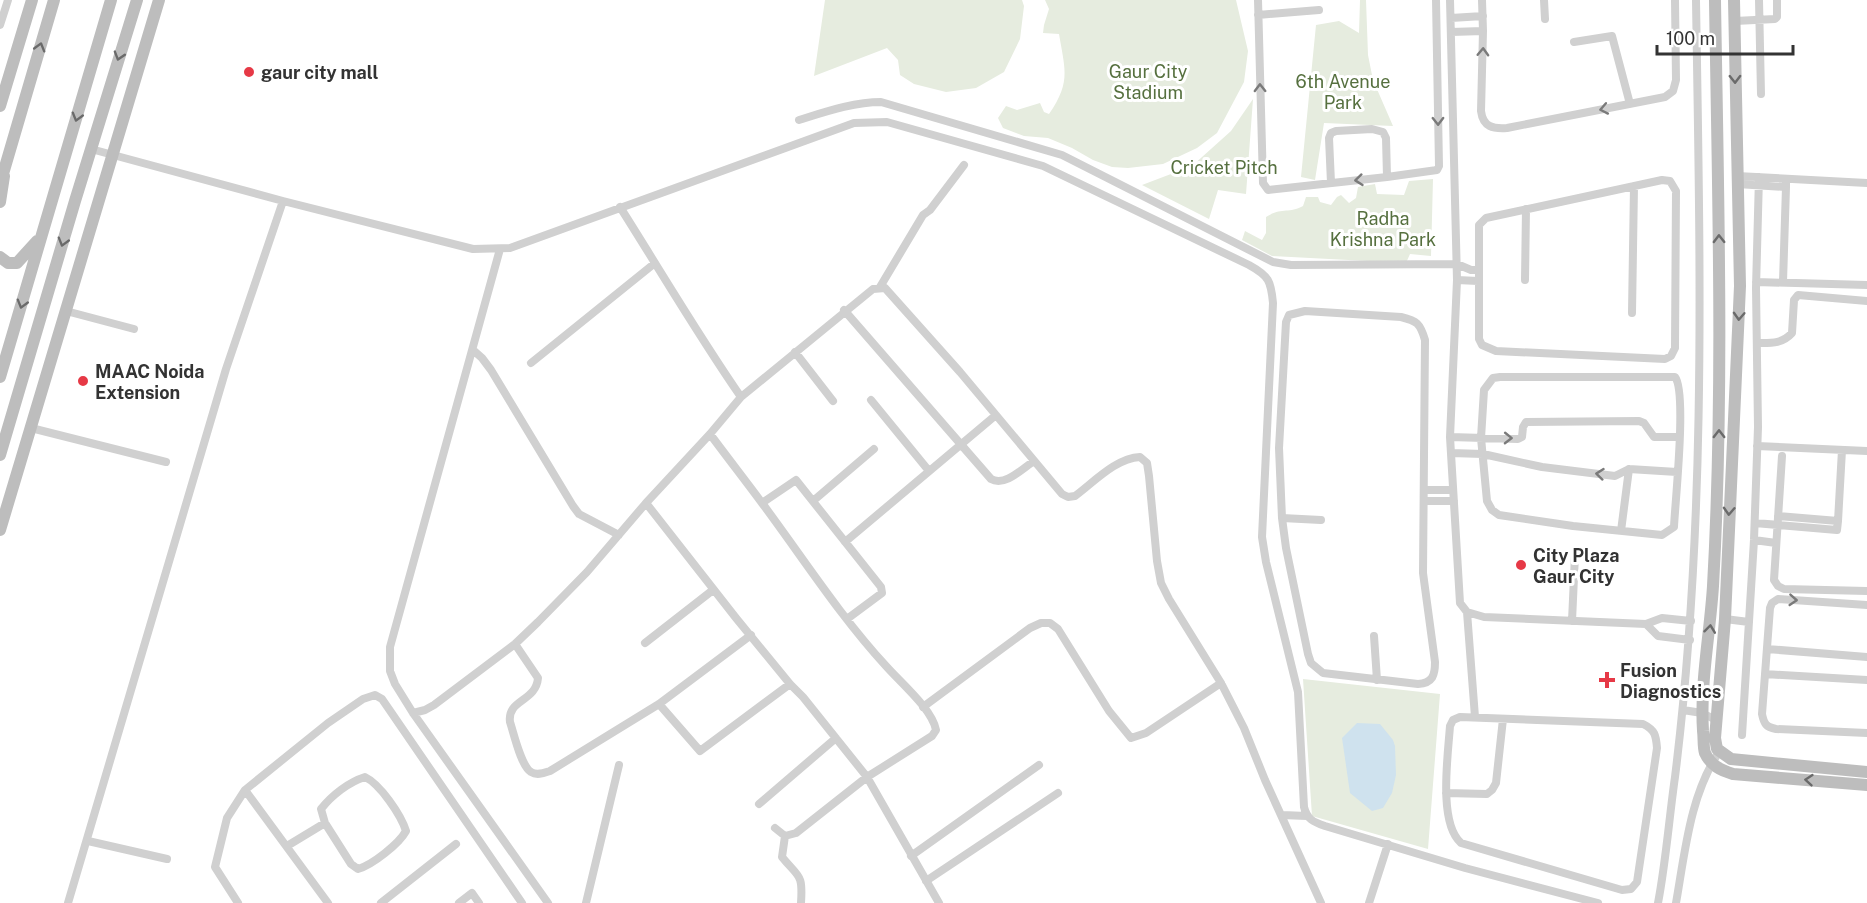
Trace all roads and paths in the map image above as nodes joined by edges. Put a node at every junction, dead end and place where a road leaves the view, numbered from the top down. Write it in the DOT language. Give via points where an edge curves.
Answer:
graph roads {
  1 [pos="8,0"];
  2 [pos="32,0"];
  3 [pos="54,0"];
  4 [pos="111,0"];
  5 [pos="136,0"];
  6 [pos="159,0"];
  7 [pos="1258,0"];
  8 [pos="1436,0"];
  9 [pos="1450,0"];
  10 [pos="1482,0"];
  11 [pos="1544,0"];
  12 [pos="1675,0"];
  13 [pos="1696,0"];
  14 [pos="1715,0"];
  15 [pos="1734,0"];
  16 [pos="1760,0"];
  17 [pos="1777,0"];
  18 [pos="1319,10"];
  19 [pos="1258,15"];
  20 [pos="1483,16"];
  21 [pos="1451,18"];
  22 [pos="1545,19"];
  23 [pos="1760,20"];
  24 [pos="1735,21"];
  25 [pos="0,25"];
  26 [pos="1484,31"];
  27 [pos="1436,39"];
  28 [pos="1451,40"];
  29 [pos="1574,42"];
  30 [pos="1437,50"];
  31 [pos="1761,94"];
  32 [pos="1630,104"];
  33 [pos="0,106"];
  34 [pos="799,120"];
  35 [pos="91,149"];
  36 [pos="113,155"];
  37 [pos="964,165"];
  38 [pos="5,167"];
  39 [pos="1387,177"];
  40 [pos="1737,180"];
  41 [pos="1759,181"];
  42 [pos="1331,183"];
  43 [pos="1786,183"];
  44 [pos="1867,183"];
  45 [pos="0,184"];
  46 [pos="1634,186"];
  47 [pos="283,201"];
  48 [pos="0,202"];
  49 [pos="620,207"];
  50 [pos="1526,209"];
  51 [pos="42,236"];
  52 [pos="500,249"];
  53 [pos="0,257"];
  54 [pos="655,263"];
  55 [pos="1457,264"];
  56 [pos="1478,270"];
  57 [pos="1457,280"];
  58 [pos="1525,280"];
  59 [pos="1478,281"];
  60 [pos="1756,282"];
  61 [pos="1783,282"];
  62 [pos="1867,285"];
  63 [pos="880,287"];
  64 [pos="1867,302"];
  65 [pos="844,310"];
  66 [pos="66,311"];
  67 [pos="1632,313"];
  68 [pos="134,329"];
  69 [pos="1758,343"];
  70 [pos="472,350"];
  71 [pos="795,352"];
  72 [pos="531,363"];
  73 [pos="0,377"];
  74 [pos="741,397"];
  75 [pos="871,400"];
  76 [pos="833,401"];
  77 [pos="996,415"];
  78 [pos="31,428"];
  79 [pos="710,434"];
  80 [pos="1450,436"];
  81 [pos="1679,437"];
  82 [pos="1481,438"];
  83 [pos="961,444"];
  84 [pos="1757,446"];
  85 [pos="874,449"];
  86 [pos="1842,450"];
  87 [pos="1867,451"];
  88 [pos="1451,453"];
  89 [pos="1483,454"];
  90 [pos="0,455"];
  91 [pos="1782,456"];
  92 [pos="1034,461"];
  93 [pos="166,462"];
  94 [pos="1629,469"];
  95 [pos="929,471"];
  96 [pos="1677,472"];
  97 [pos="1424,489"];
  98 [pos="1453,490"];
  99 [pos="813,501"];
  100 [pos="1424,501"];
  101 [pos="1454,501"];
  102 [pos="762,502"];
  103 [pos="646,503"];
  104 [pos="1282,518"];
  105 [pos="1321,520"];
  106 [pos="1778,521"];
  107 [pos="1755,523"];
  108 [pos="0,530"];
  109 [pos="1621,531"];
  110 [pos="619,535"];
  111 [pos="1754,540"];
  112 [pos="845,542"];
  113 [pos="1776,543"];
  114 [pos="1575,555"];
  115 [pos="713,590"];
  116 [pos="1867,591"];
  117 [pos="1867,605"];
  118 [pos="1467,612"];
  119 [pos="847,618"];
  120 [pos="1725,619"];
  121 [pos="1572,621"];
  122 [pos="1691,621"];
  123 [pos="1749,622"];
  124 [pos="1646,624"];
  125 [pos="751,635"];
  126 [pos="1374,636"];
  127 [pos="1689,640"];
  128 [pos="515,644"];
  129 [pos="645,644"];
  130 [pos="1767,649"];
  131 [pos="1867,657"];
  132 [pos="1765,674"];
  133 [pos="1377,680"];
  134 [pos="1867,680"];
  135 [pos="1221,683"];
  136 [pos="790,684"];
  137 [pos="659,704"];
  138 [pos="923,707"];
  139 [pos="1683,710"];
  140 [pos="413,713"];
  141 [pos="1702,713"];
  142 [pos="1475,717"];
  143 [pos="1503,719"];
  144 [pos="1716,720"];
  145 [pos="1867,733"];
  146 [pos="1742,735"];
  147 [pos="836,738"];
  148 [pos="1719,752"];
  149 [pos="1711,764"];
  150 [pos="619,765"];
  151 [pos="1039,765"];
  152 [pos="1867,772"];
  153 [pos="867,777"];
  154 [pos="1867,785"];
  155 [pos="245,790"];
  156 [pos="1058,793"];
  157 [pos="1446,793"];
  158 [pos="759,804"];
  159 [pos="1282,814"];
  160 [pos="1307,816"];
  161 [pos="325,823"];
  162 [pos="775,828"];
  163 [pos="785,836"];
  164 [pos="88,841"];
  165 [pos="456,844"];
  166 [pos="1388,844"];
  167 [pos="287,846"];
  168 [pos="911,856"];
  169 [pos="167,859"];
  170 [pos="926,881"];
  171 [pos="68,903"];
  172 [pos="238,903"];
  173 [pos="328,903"];
  174 [pos="381,903"];
  175 [pos="459,903"];
  176 [pos="479,903"];
  177 [pos="522,903"];
  178 [pos="548,903"];
  179 [pos="585,903"];
  180 [pos="801,903"];
  181 [pos="939,903"];
  182 [pos="1321,903"];
  183 [pos="1369,903"];
  184 [pos="1598,903"];
  185 [pos="1658,903"];
  186 [pos="1676,903"];
  1 -- 25 [label="street"];
  2 -- 33 [label="street"];
  38 -- 3 [label="street, one-way"];
  4 -- 51 [label="street, one-way"];
  5 -- 35 [label="street, one-way"];
  6 -- 36 [label="street"];
  7 -- 19 [label="street"];
  8 -- 27 [label="street"];
  9 -- 21 [label="street"];
  10 -- 20 [label="street"];
  11 -- 22 [label="street"];
  12 -- 32 [label="street" via="1673,91 1665,97"];
  13 -- 122 [label="street" via="1699,422"];
  141 -- 14 [label="street, one-way" via="1719,487"];
  15 -- 24 [label="street"];
  16 -- 23 [label="street"];
  17 -- 23 [label="street" via="1778,17"];
  18 -- 19 [label="street"];
  42 -- 19 [label="street, one-way" via="1265,188"];
  20 -- 21 [label="street"];
  20 -- 26 [label="street"];
  21 -- 28 [label="street"];
  23 -- 24 [label="street"];
  23 -- 31 [label="street"];
  24 -- 40 [label="street, one-way"];
  26 -- 28 [label="street"];
  32 -- 26 [label="street, one-way" via="1507,128 1488,126 1481,111"];
  27 -- 28 [label="street"];
  27 -- 30 [label="street"];
  28 -- 30 [label="street"];
  28 -- 55 [label="street"];
  29 -- 32 [label="street" via="1612,36"];
  30 -- 39 [label="street, one-way" via="1439,166 1437,170"];
  34 -- 55 [label="street" via="881,102 1062,155 1273,262"];
  35 -- 36 [label="street"];
  35 -- 90 [label="street, one-way"];
  36 -- 47 [label="street"];
  36 -- 66 [label="street"];
  37 -- 63 [label="street" via="923,215"];
  38 -- 45 [label="street"];
  38 -- 48 [label="street"];
  39 -- 42 [label="street, one-way"];
  39 -- 42 [label="street" via="1383,132 1336,131 1329,138"];
  40 -- 41 [label="street"];
  40 -- 120 [label="street, one-way" via="1740,286"];
  41 -- 43 [label="street"];
  41 -- 60 [label="street"];
  43 -- 44 [label="street"];
  43 -- 61 [label="street"];
  46 -- 50 [label="street"];
  46 -- 59 [label="street" via="1662,180 1670,181 1676,191 1675,348 1671,356 1665,359 1487,349 1479,339"];
  46 -- 67 [label="street"];
  47 -- 52 [label="street" via="473,249"];
  47 -- 164 [label="street" via="226,369"];
  49 -- 52 [label="street"];
  49 -- 54 [label="street"];
  49 -- 160 [label="street" via="854,123 887,122 1043,166 1261,272 1271,284 1274,303 1262,537 1298,692"];
  50 -- 56 [label="street" via="1481,220"];
  50 -- 58 [label="street"];
  51 -- 53 [label="street" via="17,263"];
  51 -- 73 [label="street, one-way"];
  52 -- 70 [label="street"];
  54 -- 72 [label="street"];
  54 -- 74 [label="street"];
  55 -- 56 [label="street"];
  55 -- 57 [label="street"];
  56 -- 59 [label="street"];
  57 -- 59 [label="street"];
  57 -- 80 [label="street"];
  60 -- 61 [label="street"];
  60 -- 69 [label="street"];
  61 -- 62 [label="street"];
  63 -- 65 [label="street"];
  63 -- 77 [label="street" via="885,288"];
  64 -- 69 [label="street" via="1798,295 1790,336 1776,343"];
  65 -- 71 [label="street"];
  65 -- 83 [label="street"];
  66 -- 68 [label="street"];
  66 -- 78 [label="street"];
  69 -- 84 [label="street"];
  70 -- 110 [label="street" via="491,370 573,506"];
  70 -- 140 [label="street" via="390,647 392,678"];
  71 -- 74 [label="street"];
  71 -- 76 [label="street"];
  74 -- 79 [label="street"];
  75 -- 95 [label="street"];
  77 -- 83 [label="street"];
  77 -- 92 [label="street"];
  78 -- 93 [label="street"];
  78 -- 108 [label="street"];
  79 -- 102 [label="street"];
  79 -- 103 [label="street"];
  80 -- 82 [label="street"];
  80 -- 88 [label="street"];
  82 -- 81 [label="street, one-way" via="1518,439 1526,422 1639,422 1654,436"];
  81 -- 82 [label="street" via="1679,387 1675,377 1500,377 1493,378 1484,390"];
  81 -- 96 [label="street"];
  82 -- 89 [label="street"];
  83 -- 92 [label="street" via="996,482 1003,482"];
  83 -- 95 [label="street"];
  84 -- 86 [label="street"];
  84 -- 107 [label="street"];
  85 -- 99 [label="street"];
  86 -- 87 [label="street"];
  86 -- 106 [label="street" via="1837,530"];
  88 -- 89 [label="street"];
  88 -- 98 [label="street"];
  94 -- 89 [label="street, one-way" via="1615,476 1542,467"];
  89 -- 109 [label="street" via="1487,501 1499,515"];
  91 -- 106 [label="street"];
  92 -- 135 [label="street" via="1068,497 1131,457 1140,457 1147,464 1161,583"];
  94 -- 96 [label="street"];
  94 -- 109 [label="street"];
  95 -- 112 [label="street"];
  96 -- 109 [label="street" via="1674,527 1662,535"];
  97 -- 98 [label="street"];
  97 -- 100 [label="street"];
  97 -- 104 [label="street" via="1422,330 1415,321 1401,317 1295,312 1286,322 1279,448"];
  98 -- 101 [label="street"];
  99 -- 102 [label="street" via="796,480"];
  99 -- 112 [label="street"];
  100 -- 101 [label="street"];
  100 -- 133 [label="street" via="1423,573 1435,671 1425,684"];
  101 -- 118 [label="street" via="1458,594"];
  102 -- 119 [label="street"];
  103 -- 110 [label="street"];
  103 -- 115 [label="street"];
  104 -- 105 [label="street"];
  104 -- 133 [label="street" via="1311,663 1323,673"];
  106 -- 107 [label="street"];
  106 -- 113 [label="street"];
  107 -- 111 [label="street"];
  110 -- 128 [label="street"];
  111 -- 113 [label="street"];
  111 -- 123 [label="street"];
  112 -- 119 [label="street" via="882,590"];
  113 -- 116 [label="street" via="1774,580 1778,586"];
  114 -- 121 [label="street"];
  115 -- 125 [label="street"];
  115 -- 129 [label="street"];
  130 -- 117 [label="street, one-way" via="1770,608 1778,599"];
  118 -- 121 [label="street" via="1484,617"];
  118 -- 142 [label="street"];
  119 -- 138 [label="street"];
  120 -- 123 [label="street"];
  120 -- 144 [label="street"];
  121 -- 124 [label="street"];
  122 -- 124 [label="street" via="1662,618"];
  122 -- 127 [label="street"];
  123 -- 146 [label="street"];
  124 -- 127 [label="street" via="1658,636"];
  125 -- 136 [label="street"];
  125 -- 137 [label="street"];
  126 -- 133 [label="street"];
  127 -- 139 [label="street"];
  128 -- 137 [label="street" via="538,678 535,692 519,702 509,716 524,764 531,772 550,771"];
  128 -- 140 [label="street" via="434,705"];
  130 -- 131 [label="street"];
  130 -- 132 [label="street"];
  132 -- 134 [label="street"];
  132 -- 145 [label="street" via="1762,714 1763,723 1769,728"];
  135 -- 138 [label="street" via="1146,733 1131,738 1109,711 1058,629 1041,623"];
  135 -- 159 [label="street"];
  136 -- 137 [label="street" via="700,751"];
  136 -- 147 [label="street"];
  138 -- 153 [label="street" via="935,722 932,736"];
  139 -- 141 [label="street"];
  139 -- 185 [label="street"];
  140 -- 178 [label="street"];
  141 -- 144 [label="street"];
  141 -- 149 [label="street" via="1704,752"];
  142 -- 143 [label="street"];
  142 -- 157 [label="street" via="1460,717 1450,726"];
  143 -- 157 [label="street" via="1492,790 1487,794"];
  143 -- 157 [label="street" via="1643,724 1653,729 1657,748 1637,882 1632,889 1622,890 1461,843 1449,824"];
  144 -- 148 [label="street"];
  147 -- 153 [label="street"];
  147 -- 158 [label="street"];
  148 -- 149 [label="street"];
  148 -- 152 [label="street" via="1731,759"];
  154 -- 149 [label="street, one-way" via="1733,774"];
  149 -- 186 [label="street" via="1691,820"];
  150 -- 179 [label="street"];
  151 -- 168 [label="street"];
  153 -- 163 [label="street" via="796,833"];
  153 -- 168 [label="street"];
  155 -- 167 [label="street"];
  155 -- 172 [label="street" via="227,818 215,867"];
  155 -- 177 [label="street" via="337,717 363,699 379,696"];
  156 -- 170 [label="street"];
  159 -- 160 [label="street"];
  159 -- 182 [label="street"];
  160 -- 166 [label="street" via="1317,824"];
  161 -- 161 [label="street" via="358,869 402,839 406,831 374,781 365,777 328,800 321,809"];
  161 -- 167 [label="street"];
  162 -- 163 [label="street"];
  163 -- 180 [label="street" via="782,856 801,880"];
  164 -- 169 [label="street"];
  164 -- 171 [label="street"];
  165 -- 174 [label="street"];
  166 -- 183 [label="street"];
  166 -- 184 [label="street"];
  167 -- 173 [label="street"];
  168 -- 170 [label="street"];
  170 -- 181 [label="street"];
  175 -- 176 [label="street" via="472,892"];
}
